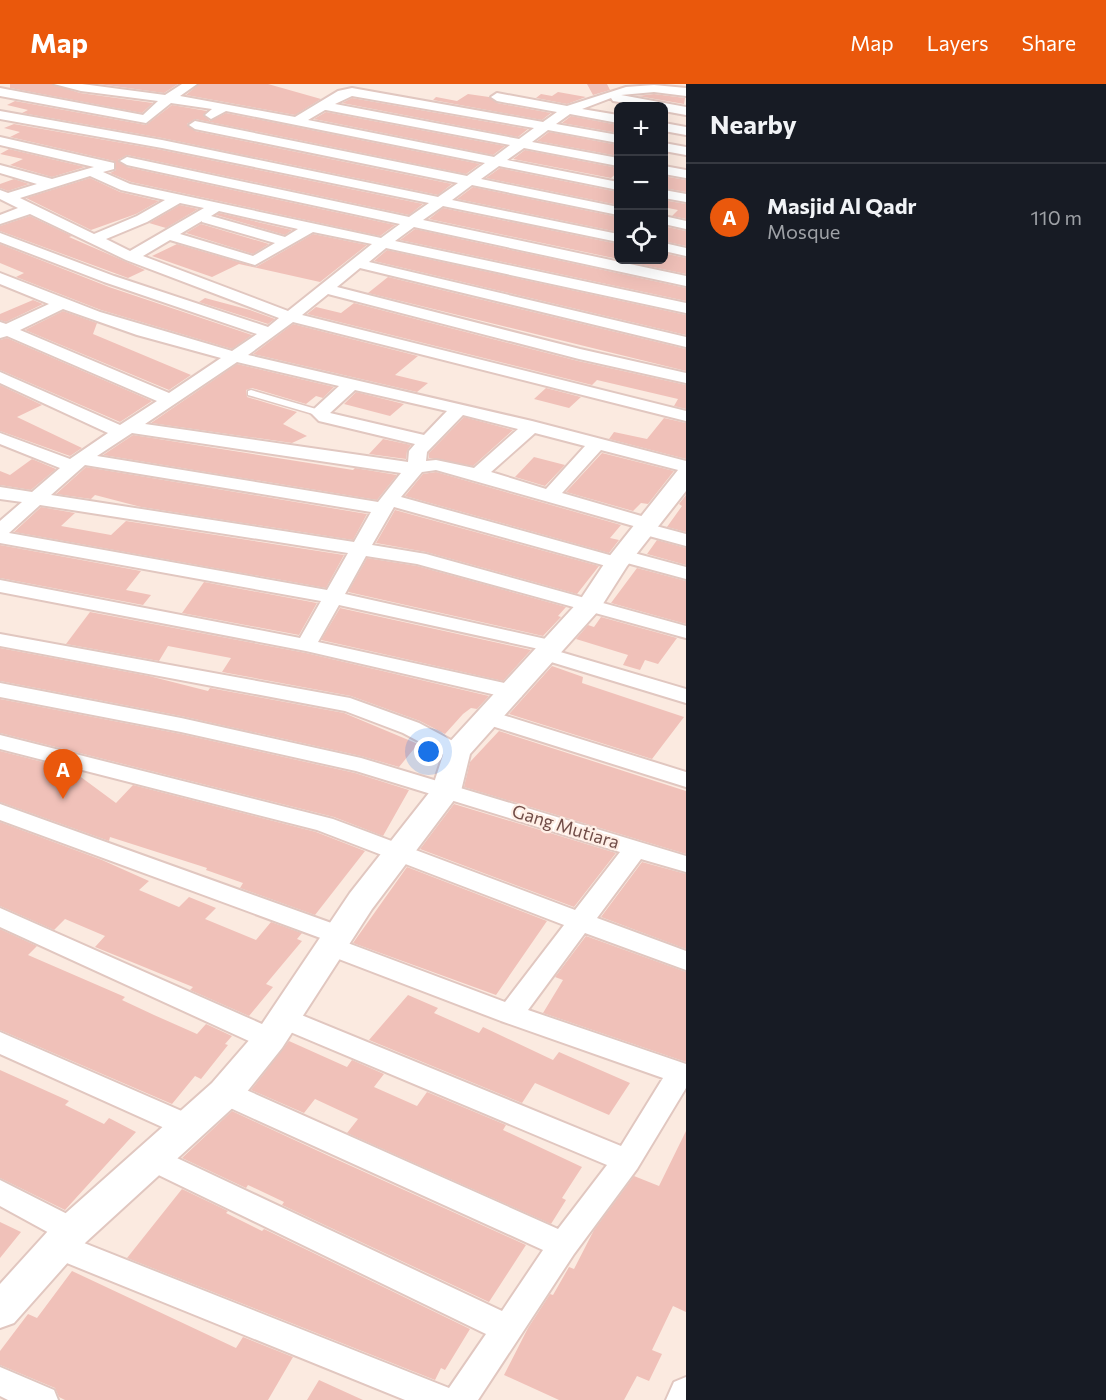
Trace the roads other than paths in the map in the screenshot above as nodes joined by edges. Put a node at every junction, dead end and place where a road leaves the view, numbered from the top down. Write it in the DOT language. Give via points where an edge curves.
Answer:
graph roads {
  1 [pos="60,84"];
  2 [pos="180,88"];
  3 [pos="0,92"];
  4 [pos="686,92"];
  5 [pos="600,95"];
  6 [pos="497,97"];
  7 [pos="637,102"];
  8 [pos="326,106"];
  9 [pos="224,107"];
  10 [pos="668,108"];
  11 [pos="568,110"];
  12 [pos="686,111"];
  13 [pos="0,116"];
  14 [pos="614,118"];
  15 [pos="146,119"];
  16 [pos="296,122"];
  17 [pos="546,126"];
  18 [pos="668,128"];
  19 [pos="186,130"];
  20 [pos="686,130"];
  21 [pos="614,138"];
  22 [pos="133,140"];
  23 [pos="0,141"];
  24 [pos="162,144"];
  25 [pos="521,144"];
  26 [pos="668,148"];
  27 [pos="686,151"];
  28 [pos="127,160"];
  29 [pos="614,161"];
  30 [pos="496,162"];
  31 [pos="109,166"];
  32 [pos="0,168"];
  33 [pos="668,171"];
  34 [pos="91,172"];
  35 [pos="686,174"];
  36 [pos="471,181"];
  37 [pos="49,183"];
  38 [pos="614,185"];
  39 [pos="668,195"];
  40 [pos="4,196"];
  41 [pos="178,198"];
  42 [pos="686,198"];
  43 [pos="444,201"];
  44 [pos="216,207"];
  45 [pos="32,208"];
  46 [pos="614,210"];
  47 [pos="200,217"];
  48 [pos="0,220"];
  49 [pos="415,221"];
  50 [pos="668,221"];
  51 [pos="686,225"];
  52 [pos="311,227"];
  53 [pos="167,235"];
  54 [pos="0,237"];
  55 [pos="614,237"];
  56 [pos="96,238"];
  57 [pos="288,242"];
  58 [pos="384,242"];
  59 [pos="668,248"];
  60 [pos="686,252"];
  61 [pos="131,257"];
  62 [pos="356,263"];
  63 [pos="0,278"];
  64 [pos="686,281"];
  65 [pos="326,289"];
  66 [pos="59,305"];
  67 [pos="686,308"];
  68 [pos="291,317"];
  69 [pos="2,330"];
  70 [pos="270,333"];
  71 [pos="686,342"];
  72 [pos="234,357"];
  73 [pos="0,377"];
  74 [pos="686,378"];
  75 [pos="352,384"];
  76 [pos="251,393"];
  77 [pos="168,399"];
  78 [pos="459,409"];
  79 [pos="320,413"];
  80 [pos="686,416"];
  81 [pos="532,426"];
  82 [pos="125,429"];
  83 [pos="0,438"];
  84 [pos="426,441"];
  85 [pos="597,443"];
  86 [pos="77,462"];
  87 [pos="416,467"];
  88 [pos="686,467"];
  89 [pos="478,474"];
  90 [pos="682,487"];
  91 [pos="0,493"];
  92 [pos="550,496"];
  93 [pos="38,499"];
  94 [pos="386,504"];
  95 [pos="646,527"];
  96 [pos="0,531"];
  97 [pos="0,537"];
  98 [pos="686,540"];
  99 [pos="359,548"];
  100 [pos="620,560"];
  101 [pos="686,573"];
  102 [pos="0,586"];
  103 [pos="335,596"];
  104 [pos="590,605"];
  105 [pos="686,632"];
  106 [pos="0,640"];
  107 [pos="306,645"];
  108 [pos="548,650"];
  109 [pos="0,690"];
  110 [pos="513,692"];
  111 [pos="686,696"];
  112 [pos="488,717"];
  113 [pos="0,742"];
  114 [pos="456,752"];
  115 [pos="686,780"];
  116 [pos="446,791"];
  117 [pos="0,812"];
  118 [pos="636,847"];
  119 [pos="398,853"];
  120 [pos="686,864"];
  121 [pos="0,917"];
  122 [pos="580,923"];
  123 [pos="335,941"];
  124 [pos="686,962"];
  125 [pos="510,1014"];
  126 [pos="278,1029"];
  127 [pos="0,1042"];
  128 [pos="683,1074"];
  129 [pos="225,1093"];
  130 [pos="190,1128"];
  131 [pos="152,1159"];
  132 [pos="627,1161"];
  133 [pos="0,1192"];
  134 [pos="65,1239"];
  135 [pos="563,1245"];
  136 [pos="0,1311"];
  137 [pos="508,1329"];
  138 [pos="0,1381"];
  139 [pos="686,1392"];
  140 [pos="42,1400"];
  141 [pos="442,1400"];
  142 [pos="460,1400"];
  143 [pos="682,1400"];
  1 -- 2 [label="street" via="121,95"];
  2 -- 9 [label="street"];
  2 -- 15 [label="street"];
  3 -- 15 [label="street"];
  4 -- 5 [label="street" via="638,88"];
  5 -- 7 [label="street"];
  5 -- 11 [label="street"];
  6 -- 11 [label="street"];
  8 -- 16 [label="street"];
  8 -- 17 [label="street" via="352,92"];
  8 -- 25 [label="street"];
  9 -- 16 [label="street"];
  9 -- 19 [label="street"];
  10 -- 12 [label="street"];
  11 -- 14 [label="street"];
  11 -- 17 [label="street"];
  13 -- 22 [label="street"];
  15 -- 22 [label="street"];
  16 -- 30 [label="street"];
  17 -- 21 [label="street"];
  17 -- 25 [label="street"];
  18 -- 20 [label="street"];
  19 -- 24 [label="street"];
  19 -- 36 [label="street"];
  22 -- 24 [label="street"];
  23 -- 31 [label="street"];
  24 -- 28 [label="street"];
  24 -- 43 [label="street"];
  25 -- 29 [label="street"];
  25 -- 30 [label="street"];
  26 -- 27 [label="street"];
  28 -- 31 [label="street"];
  28 -- 49 [label="street"];
  30 -- 36 [label="street"];
  30 -- 38 [label="street"];
  31 -- 34 [label="street"];
  32 -- 37 [label="street"];
  33 -- 35 [label="street"];
  34 -- 37 [label="street"];
  34 -- 41 [label="street" via="126,187"];
  36 -- 43 [label="street"];
  36 -- 46 [label="street"];
  37 -- 40 [label="street"];
  39 -- 42 [label="street"];
  40 -- 45 [label="street"];
  41 -- 44 [label="street"];
  41 -- 56 [label="street" via="142,219"];
  43 -- 49 [label="street"];
  43 -- 55 [label="street"];
  44 -- 47 [label="street"];
  44 -- 52 [label="street"];
  45 -- 48 [label="street"];
  45 -- 56 [label="street"];
  47 -- 53 [label="street"];
  47 -- 57 [label="street"];
  49 -- 58 [label="street"];
  49 -- 64 [label="street"];
  50 -- 51 [label="street"];
  52 -- 57 [label="street"];
  52 -- 58 [label="street"];
  53 -- 57 [label="street" via="255,261"];
  53 -- 61 [label="street"];
  54 -- 70 [label="street" via="109,279"];
  56 -- 61 [label="street"];
  58 -- 62 [label="street"];
  58 -- 67 [label="street"];
  59 -- 60 [label="street"];
  61 -- 68 [label="street"];
  62 -- 65 [label="street"];
  62 -- 71 [label="street"];
  63 -- 66 [label="street"];
  65 -- 68 [label="street"];
  65 -- 74 [label="street"];
  66 -- 69 [label="street"];
  66 -- 72 [label="street"];
  68 -- 70 [label="street"];
  68 -- 80 [label="street"];
  69 -- 77 [label="street"];
  70 -- 72 [label="street"];
  72 -- 75 [label="street"];
  72 -- 77 [label="street"];
  73 -- 82 [label="street"];
  75 -- 78 [label="street"];
  75 -- 79 [label="street"];
  76 -- 79 [label="lane"];
  77 -- 82 [label="street"];
  78 -- 81 [label="street"];
  78 -- 84 [label="street"];
  79 -- 84 [label="street"];
  81 -- 85 [label="street"];
  81 -- 89 [label="street"];
  82 -- 86 [label="street"];
  82 -- 87 [label="street" via="387,467"];
  83 -- 86 [label="street"];
  84 -- 87 [label="street" via="418,451"];
  85 -- 88 [label="street"];
  85 -- 92 [label="street"];
  86 -- 93 [label="street"];
  86 -- 94 [label="street"];
  87 -- 89 [label="street" via="447,466"];
  87 -- 94 [label="street"];
  89 -- 92 [label="street"];
  90 -- 95 [label="street"];
  91 -- 93 [label="street"];
  92 -- 95 [label="street"];
  93 -- 96 [label="street"];
  93 -- 99 [label="street"];
  94 -- 99 [label="street"];
  94 -- 100 [label="street"];
  95 -- 98 [label="street"];
  95 -- 100 [label="street"];
  97 -- 103 [label="street"];
  99 -- 103 [label="street"];
  99 -- 104 [label="street" via="419,558"];
  100 -- 101 [label="street"];
  100 -- 104 [label="street"];
  102 -- 107 [label="street"];
  103 -- 107 [label="street"];
  103 -- 108 [label="street" via="443,618"];
  104 -- 105 [label="street"];
  104 -- 108 [label="street"];
  106 -- 114 [label="street" via="350,705 411,728"];
  107 -- 110 [label="street"];
  108 -- 110 [label="street"];
  108 -- 111 [label="street"];
  109 -- 116 [label="street, Gang Mutiara" via="325,757"];
  110 -- 112 [label="street"];
  112 -- 114 [label="street"];
  112 -- 115 [label="street"];
  113 -- 119 [label="street" via="274,810 362,836"];
  114 -- 116 [label="street"];
  116 -- 118 [label="street, Gang Mutiara"];
  116 -- 119 [label="street"];
  117 -- 123 [label="street"];
  118 -- 120 [label="street, Gang Mutiara"];
  118 -- 122 [label="street"];
  119 -- 122 [label="street"];
  119 -- 123 [label="street"];
  121 -- 126 [label="street"];
  122 -- 124 [label="street"];
  122 -- 125 [label="street"];
  123 -- 125 [label="street"];
  123 -- 126 [label="street"];
  125 -- 128 [label="street"];
  126 -- 129 [label="street"];
  126 -- 132 [label="street"];
  127 -- 130 [label="street"];
  128 -- 132 [label="street"];
  129 -- 130 [label="street"];
  129 -- 135 [label="street"];
  130 -- 131 [label="street"];
  131 -- 134 [label="street"];
  131 -- 137 [label="street"];
  132 -- 135 [label="street"];
  133 -- 134 [label="street"];
  134 -- 136 [label="street"];
  134 -- 141 [label="street"];
  135 -- 137 [label="street"];
  137 -- 142 [label="street"];
  138 -- 140 [label="street"];
  139 -- 143 [label="street"];
}
